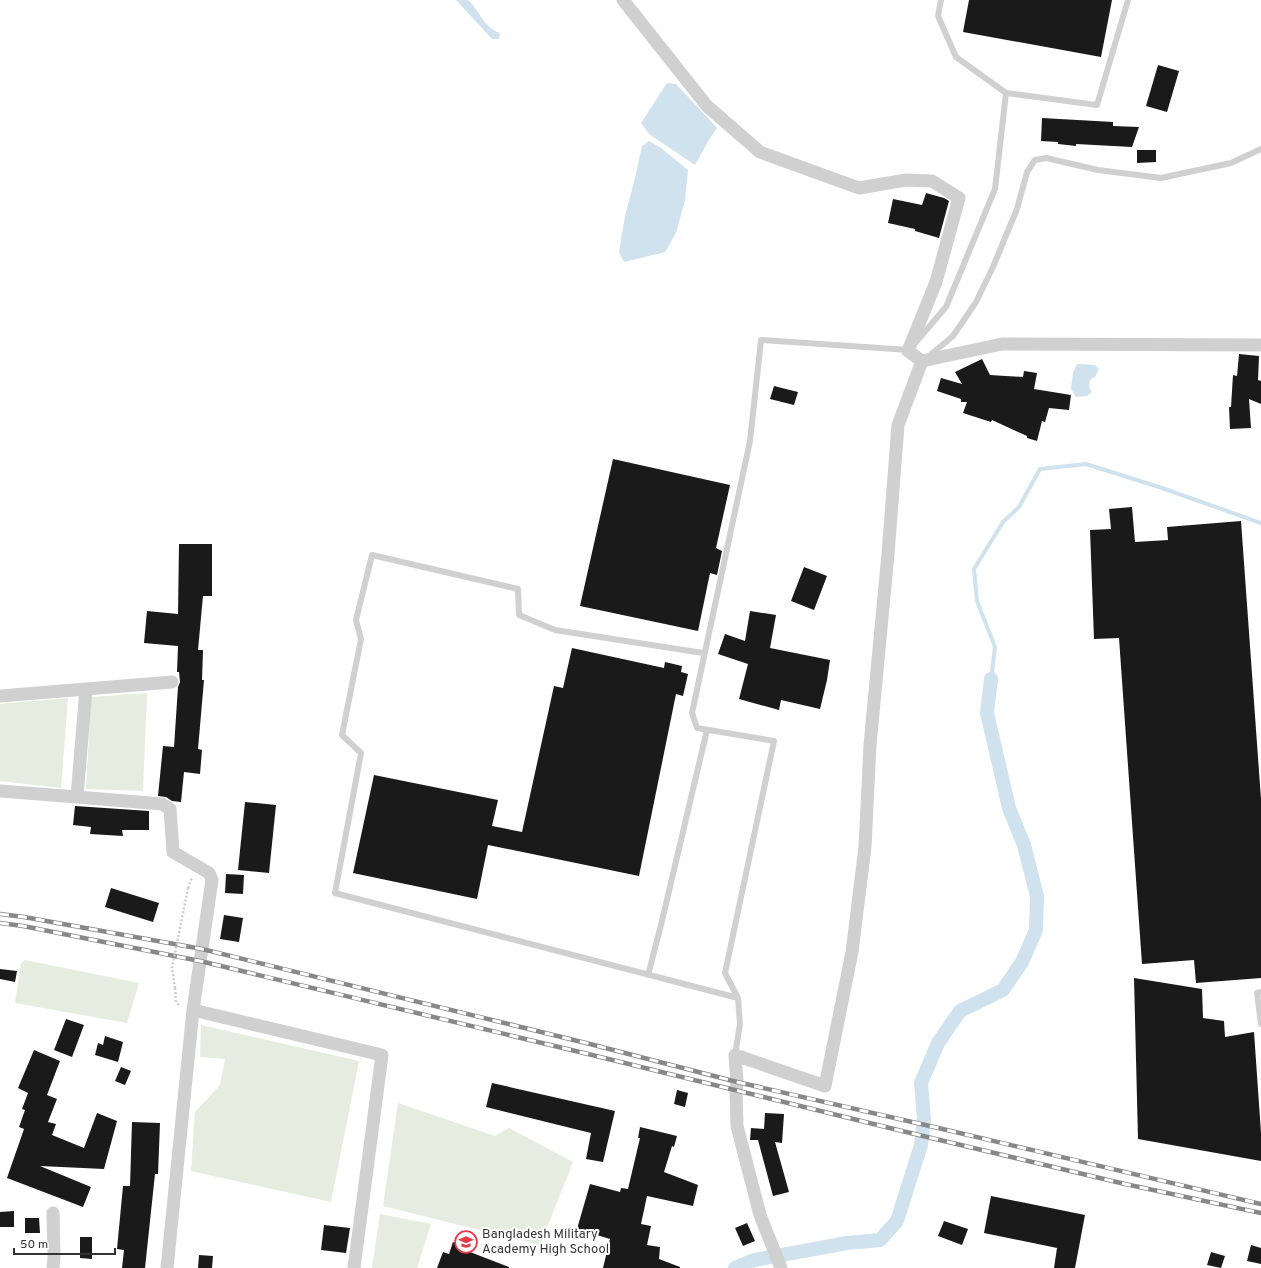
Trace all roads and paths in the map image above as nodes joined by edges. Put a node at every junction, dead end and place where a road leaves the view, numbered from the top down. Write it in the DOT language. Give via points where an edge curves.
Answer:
graph roads {
  1 [pos="624,0"];
  2 [pos="941,0"];
  3 [pos="1128,0"];
  4 [pos="1006,93"];
  5 [pos="1261,148"];
  6 [pos="1261,346"];
  7 [pos="908,350"];
  8 [pos="922,361"];
  9 [pos="704,653"];
  10 [pos="172,682"];
  11 [pos="86,689"];
  12 [pos="0,696"];
  13 [pos="707,730"];
  14 [pos="0,791"];
  15 [pos="77,797"];
  16 [pos="188,888"];
  17 [pos="648,975"];
  18 [pos="175,988"];
  19 [pos="1261,992"];
  20 [pos="738,998"];
  21 [pos="193,1010"];
  22 [pos="1261,1024"];
  23 [pos="735,1055"];
  24 [pos="53,1213"];
  25 [pos="53,1268"];
  26 [pos="167,1268"];
  27 [pos="354,1268"];
  28 [pos="781,1268"];
  1 -- 7 [label="street" via="708,106 760,152 859,188 906,180 932,181 958,198 936,282"];
  2 -- 4 [label="lane" via="938,16 956,57"];
  3 -- 4 [label="lane" via="1097,105"];
  4 -- 7 [label="lane" via="996,188 946,307"];
  5 -- 8 [label="lane" via="1231,163 1161,178 1098,170 1046,158 1035,160 1027,172 1017,209 976,302 953,336"];
  6 -- 8 [label="street" via="1002,344"];
  7 -- 8 [label="street"];
  7 -- 9 [label="lane" via="761,340 750,441"];
  8 -- 23 [label="street" via="898,425 870,745 865,847 852,952 825,1086"];
  9 -- 13 [label="lane" via="692,713 697,728"];
  9 -- 17 [label="lane" via="555,630 519,615 518,589 372,554 356,620 361,639 342,735 361,753 334,893"];
  10 -- 11 [label="street"];
  11 -- 12 [label="street"];
  11 -- 15 [label="street"];
  13 -- 17 [label="lane"];
  13 -- 20 [label="lane" via="774,740 724,973"];
  14 -- 15 [label="street"];
  15 -- 21 [label="street" via="162,804 170,809 173,852 209,873 212,880"];
  16 -- 18 [label="path, bridge" via="172,968"];
  17 -- 20 [label="lane"];
  19 -- 22 [label="lane" via="1257,993"];
  20 -- 23 [label="lane" via="740,1024"];
  21 -- 26 [label="street"];
  21 -- 27 [label="street" via="382,1055"];
  23 -- 28 [label="street" via="738,1082 737,1126 760,1215"];
  24 -- 25 [label="street"];
}
